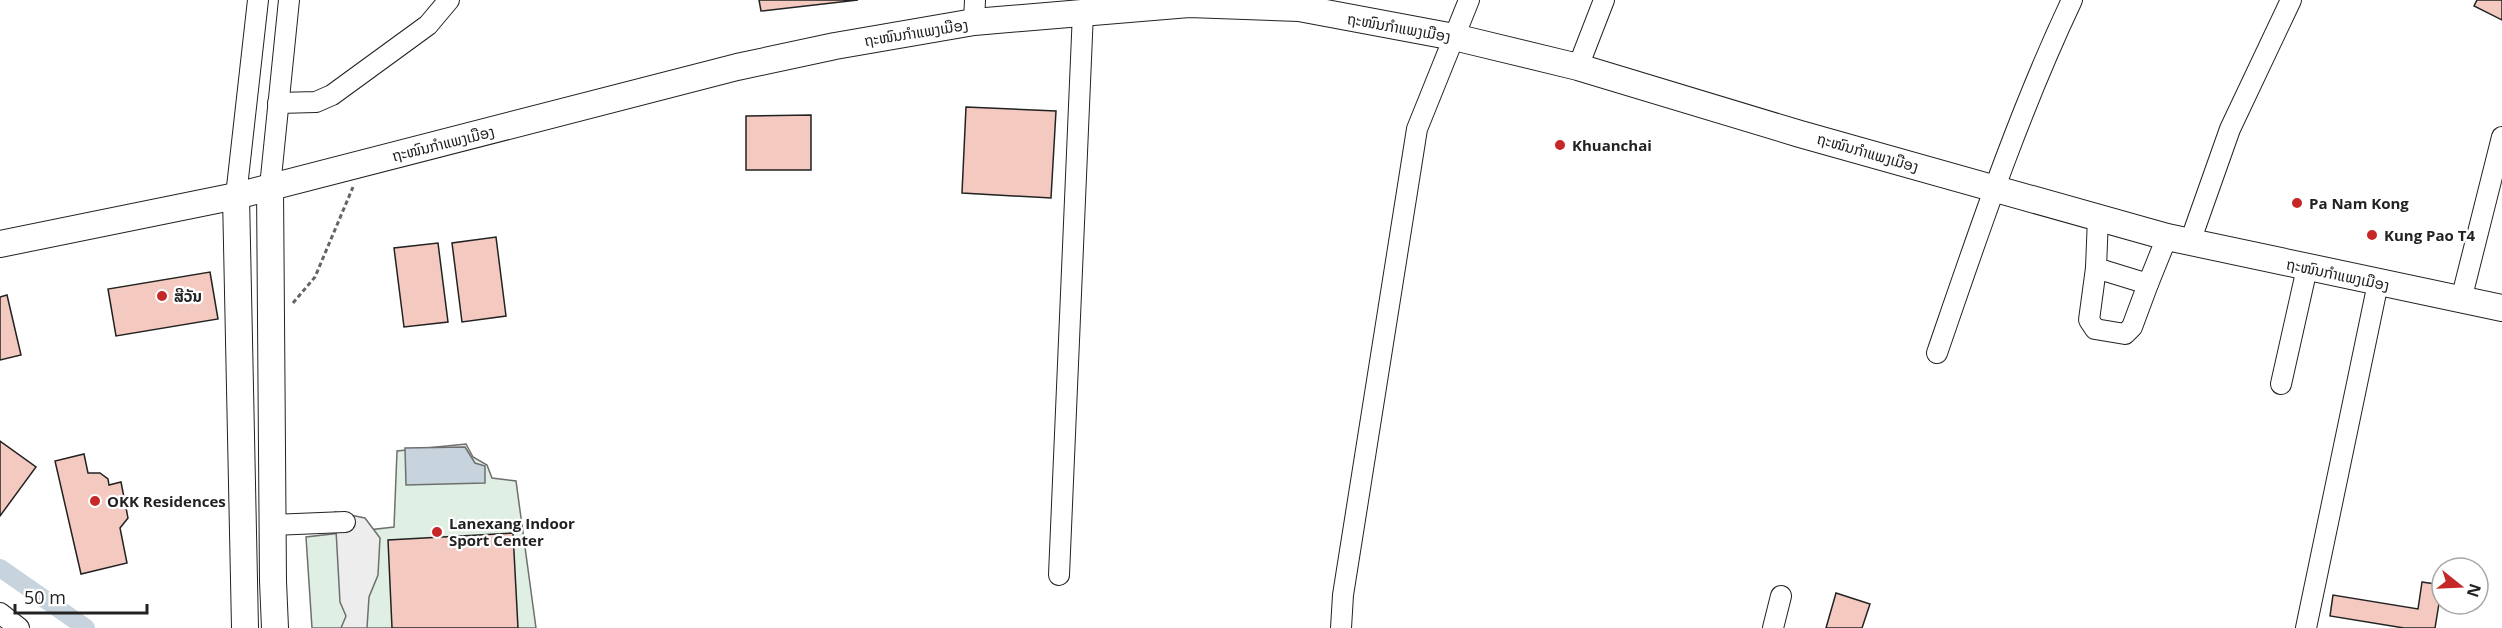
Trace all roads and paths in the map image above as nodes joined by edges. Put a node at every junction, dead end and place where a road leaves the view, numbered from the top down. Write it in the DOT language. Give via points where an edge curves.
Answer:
graph roads {
  1 [pos="258,0"];
  2 [pos="289,0"];
  3 [pos="449,0"];
  4 [pos="1469,0"];
  5 [pos="1604,0"];
  6 [pos="2072,0"];
  7 [pos="2291,0"];
  8 [pos="1189,2"];
  9 [pos="974,11"];
  10 [pos="1083,12"];
  11 [pos="1455,37"];
  12 [pos="1578,67"];
  13 [pos="278,103"];
  14 [pos="2502,137"];
  15 [pos="362,163"];
  16 [pos="270,187"];
  17 [pos="1994,188"];
  18 [pos="236,196"];
  19 [pos="2098,217"];
  20 [pos="2179,239"];
  21 [pos="0,244"];
  22 [pos="2096,268"];
  23 [pos="2307,268"];
  24 [pos="2378,283"];
  25 [pos="2148,284"];
  26 [pos="2462,300"];
  27 [pos="2502,308"];
  28 [pos="271,328"];
  29 [pos="1937,353"];
  30 [pos="2281,384"];
  31 [pos="345,522"];
  32 [pos="272,525"];
  33 [pos="1059,576"];
  34 [pos="1781,596"];
  35 [pos="0,614"];
  36 [pos="2310,627"];
  37 [pos="19,628"];
  38 [pos="245,628"];
  39 [pos="275,628"];
  40 [pos="1341,628"];
  41 [pos="1773,628"];
  1 -- 18 [label="street"];
  2 -- 13 [label="street"];
  3 -- 13 [label="street" via="428,25 332,95 316,102"];
  4 -- 11 [label="street"];
  5 -- 12 [label="street"];
  6 -- 17 [label="street"];
  7 -- 20 [label="street"];
  8 -- 10 [label="main road, ຖະໜົນກຳແພງເມືອງ"];
  8 -- 11 [label="main road, ຖະໜົນກຳແພງເມືອງ" via="1299,8"];
  9 -- 10 [label="main road, ຖະໜົນກຳແພງເມືອງ"];
  9 -- 15 [label="main road, ຖະໜົນກຳແພງເມືອງ"];
  10 -- 33 [label="street"];
  11 -- 12 [label="main road, ຖະໜົນກຳແພງເມືອງ"];
  11 -- 40 [label="street" via="1417,129"];
  12 -- 17 [label="main road, ຖະໜົນກຳແພງເມືອງ"];
  13 -- 16 [label="street"];
  14 -- 26 [label="street"];
  15 -- 16 [label="main road, ຖະໜົນກຳແພງເມືອງ"];
  15 -- 28 [label="path" via="315,277"];
  16 -- 18 [label="main road, ຖະໜົນກຳແພງເມືອງ"];
  16 -- 28 [label="main road"];
  17 -- 19 [label="main road, ຖະໜົນກຳແພງເມືອງ"];
  17 -- 29 [label="street"];
  18 -- 21 [label="main road, ຖະໜົນກຳແພງເມືອງ"];
  18 -- 38 [label="main road"];
  19 -- 20 [label="main road, ຖະໜົນກຳແພງເມືອງ"];
  19 -- 22 [label="street"];
  20 -- 23 [label="main road, ຖະໜົນກຳແພງເມືອງ"];
  20 -- 25 [label="street"];
  22 -- 25 [label="street"];
  22 -- 25 [label="street" via="2089,320 2095,328 2128,332"];
  23 -- 24 [label="main road, ຖະໜົນກຳແພງເມືອງ"];
  23 -- 30 [label="street"];
  24 -- 26 [label="main road, ຖະໜົນກຳແພງເມືອງ"];
  24 -- 36 [label="street"];
  26 -- 27 [label="main road, ຖະໜົນກຳແພງເມືອງ"];
  28 -- 32 [label="main road"];
  31 -- 32 [label="street"];
  32 -- 39 [label="main road"];
  34 -- 41 [label="street"];
  35 -- 37 [label="street"];
}
